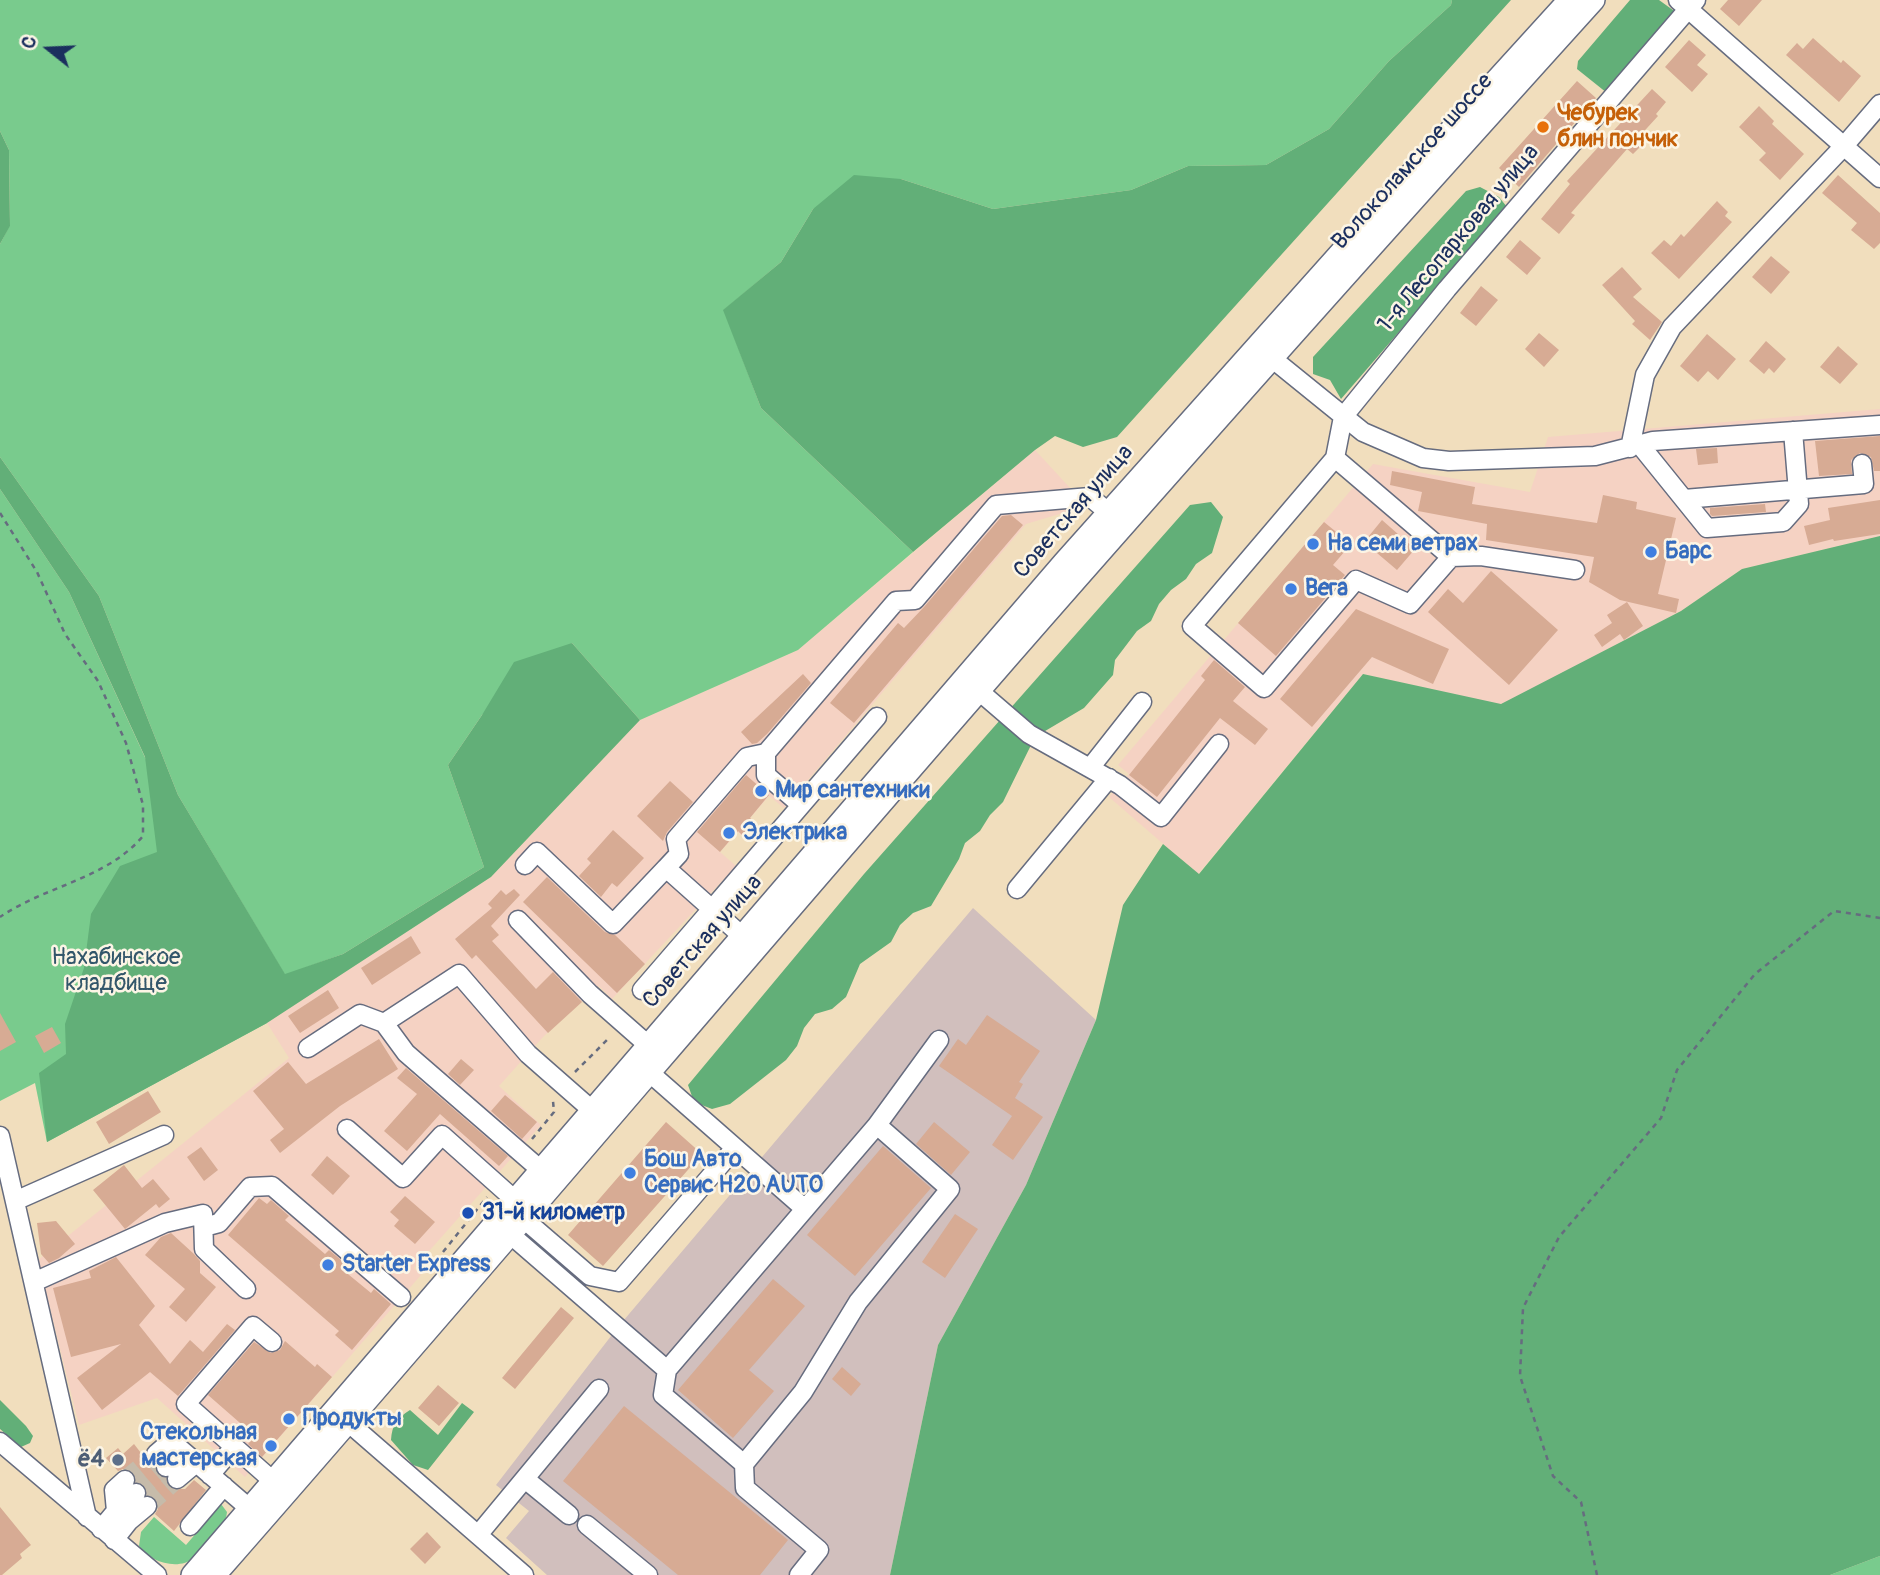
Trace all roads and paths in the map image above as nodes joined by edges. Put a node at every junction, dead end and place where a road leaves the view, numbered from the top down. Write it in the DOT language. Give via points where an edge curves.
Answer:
graph roads {
  1 [pos="1569,0"];
  2 [pos="1594,0"];
  3 [pos="1688,3"];
  4 [pos="1880,104"];
  5 [pos="1844,146"];
  6 [pos="1880,178"];
  7 [pos="1264,352"];
  8 [pos="1343,417"];
  9 [pos="1880,425"];
  10 [pos="1793,431"];
  11 [pos="1635,446"];
  12 [pos="1335,458"];
  13 [pos="1861,464"];
  14 [pos="1798,491"];
  15 [pos="1684,499"];
  16 [pos="1108,512"];
  17 [pos="0,513"];
  18 [pos="1451,557"];
  19 [pos="1575,570"];
  20 [pos="979,691"];
  21 [pos="1142,702"];
  22 [pos="877,717"];
  23 [pos="1219,744"];
  24 [pos="766,753"];
  25 [pos="1090,768"];
  26 [pos="1109,778"];
  27 [pos="801,805"];
  28 [pos="525,865"];
  29 [pos="666,868"];
  30 [pos="1017,889"];
  31 [pos="712,909"];
  32 [pos="0,917"];
  33 [pos="1880,918"];
  34 [pos="517,920"];
  35 [pos="743,936"];
  36 [pos="642,990"];
  37 [pos="384,1023"];
  38 [pos="607,1040"];
  39 [pos="939,1040"];
  40 [pos="648,1045"];
  41 [pos="308,1048"];
  42 [pos="650,1073"];
  43 [pos="572,1075"];
  44 [pos="553,1098"];
  45 [pos="593,1111"];
  46 [pos="877,1125"];
  47 [pos="347,1129"];
  48 [pos="164,1135"];
  49 [pos="0,1136"];
  50 [pos="735,1148"];
  51 [pos="522,1153"];
  52 [pos="542,1171"];
  53 [pos="497,1185"];
  54 [pos="15,1201"];
  55 [pos="805,1209"];
  56 [pos="517,1219"];
  57 [pos="204,1227"];
  58 [pos="438,1259"];
  59 [pos="34,1282"];
  60 [pos="246,1289"];
  61 [pos="401,1297"];
  62 [pos="272,1342"];
  63 [pos="667,1370"];
  64 [pos="599,1389"];
  65 [pos="349,1423"];
  66 [pos="0,1442"];
  67 [pos="234,1447"];
  68 [pos="744,1464"];
  69 [pos="166,1467"];
  70 [pos="203,1469"];
  71 [pos="525,1479"];
  72 [pos="273,1481"];
  73 [pos="249,1508"];
  74 [pos="569,1515"];
  75 [pos="587,1525"];
  76 [pos="190,1526"];
  77 [pos="101,1529"];
  78 [pos="478,1535"];
  79 [pos="157,1575"];
  80 [pos="192,1575"];
  81 [pos="215,1575"];
  82 [pos="524,1575"];
  83 [pos="649,1575"];
  84 [pos="799,1575"];
  85 [pos="1597,1575"];
  1 -- 7 [label="main road, Волоколамское шоссе"];
  2 -- 7 [label="main road, Волоколамское шоссе"];
  3 -- 5 [label="street"];
  3 -- 8 [label="street, 1-я Лесопарковая улица"];
  4 -- 5 [label="street"];
  5 -- 6 [label="street"];
  5 -- 11 [label="street" via="1672,327 1645,375"];
  7 -- 8 [label="street"];
  7 -- 16 [label="main road, Советская улица"];
  7 -- 20 [label="main road, Советская улица"];
  8 -- 11 [label="street" via="1392,446 1423,458 1449,461 1595,456"];
  8 -- 12 [label="street"];
  9 -- 10 [label="street"];
  10 -- 11 [label="street"];
  10 -- 14 [label="street"];
  11 -- 15 [label="street"];
  12 -- 18 [label="street"];
  12 -- 18 [label="street" via="1192,626 1264,688 1356,580 1410,604"];
  13 -- 14 [label="street" via="1864,484"];
  14 -- 15 [label="street"];
  14 -- 15 [label="street" via="1799,504 1783,522 1707,528"];
  16 -- 24 [label="street" via="1090,497 996,505 915,600 896,601"];
  16 -- 35 [label="main road, Советская улица"];
  17 -- 32 [label="path" via="37,572 65,634 98,681 126,743 143,805 144,836 131,851 98,870"];
  18 -- 19 [label="street" via="1481,556"];
  20 -- 25 [label="street" via="1029,734"];
  20 -- 42 [label="main road, Советская улица"];
  21 -- 25 [label="street"];
  22 -- 27 [label="street"];
  23 -- 26 [label="street" via="1161,817"];
  24 -- 27 [label="street" via="766,775"];
  24 -- 29 [label="street" via="747,757 676,839 679,854"];
  25 -- 26 [label="street"];
  26 -- 30 [label="street"];
  27 -- 31 [label="street"];
  28 -- 29 [label="street" via="537,852 614,924"];
  29 -- 31 [label="street"];
  31 -- 35 [label="street"];
  31 -- 36 [label="street"];
  33 -- 85 [label="path" via="1834,911 1755,974 1677,1070 1661,1118 1559,1237 1523,1308 1520,1376 1553,1476 1581,1502"];
  34 -- 40 [label="street"];
  35 -- 40 [label="main road, Советская улица"];
  37 -- 41 [label="street" via="360,1014"];
  37 -- 45 [label="street" via="459,974 528,1054"];
  37 -- 51 [label="street" via="406,1053"];
  38 -- 43 [label="path"];
  39 -- 46 [label="street"];
  40 -- 45 [label="main road, Советская улица"];
  42 -- 50 [label="street"];
  42 -- 56 [label="main road, Советская улица"];
  44 -- 51 [label="path" via="554,1112"];
  45 -- 52 [label="main road, Советская улица"];
  46 -- 55 [label="street"];
  46 -- 68 [label="street" via="950,1189 858,1302 803,1392"];
  47 -- 53 [label="street" via="403,1178 442,1135"];
  48 -- 54 [label="street"];
  49 -- 54 [label="street"];
  50 -- 55 [label="street"];
  50 -- 56 [label="street" via="619,1282 590,1276"];
  51 -- 52 [label="street"];
  52 -- 56 [label="main road, Советская улица"];
  53 -- 56 [label="street"];
  53 -- 58 [label="path"];
  54 -- 59 [label="street"];
  55 -- 63 [label="street"];
  56 -- 63 [label="street"];
  56 -- 65 [label="main road, Советская улица"];
  56 -- 72 [label="main road, Советская улица"];
  57 -- 59 [label="street" via="203,1214 165,1223"];
  57 -- 60 [label="street" via="204,1249"];
  57 -- 61 [label="street" via="219,1223 250,1187 272,1186"];
  59 -- 77 [label="street"];
  62 -- 67 [label="street" via="253,1326 186,1404"];
  63 -- 68 [label="street" via="663,1395"];
  64 -- 71 [label="street"];
  65 -- 78 [label="street"];
  65 -- 81 [label="main road, Советская улица"];
  66 -- 77 [label="street"];
  67 -- 70 [label="street"];
  67 -- 72 [label="street"];
  68 -- 84 [label="street" via="745,1488 819,1550"];
  69 -- 70 [label="street"];
  70 -- 73 [label="street"];
  70 -- 76 [label="street"];
  71 -- 74 [label="street"];
  71 -- 78 [label="street"];
  72 -- 73 [label="main road, Советская улица"];
  73 -- 80 [label="main road, Советская улица"];
  75 -- 83 [label="street"];
  77 -- 77 [label="street" via="130,1521 136,1493 114,1490 116,1511"];
  77 -- 79 [label="street"];
  78 -- 82 [label="street"];
}
